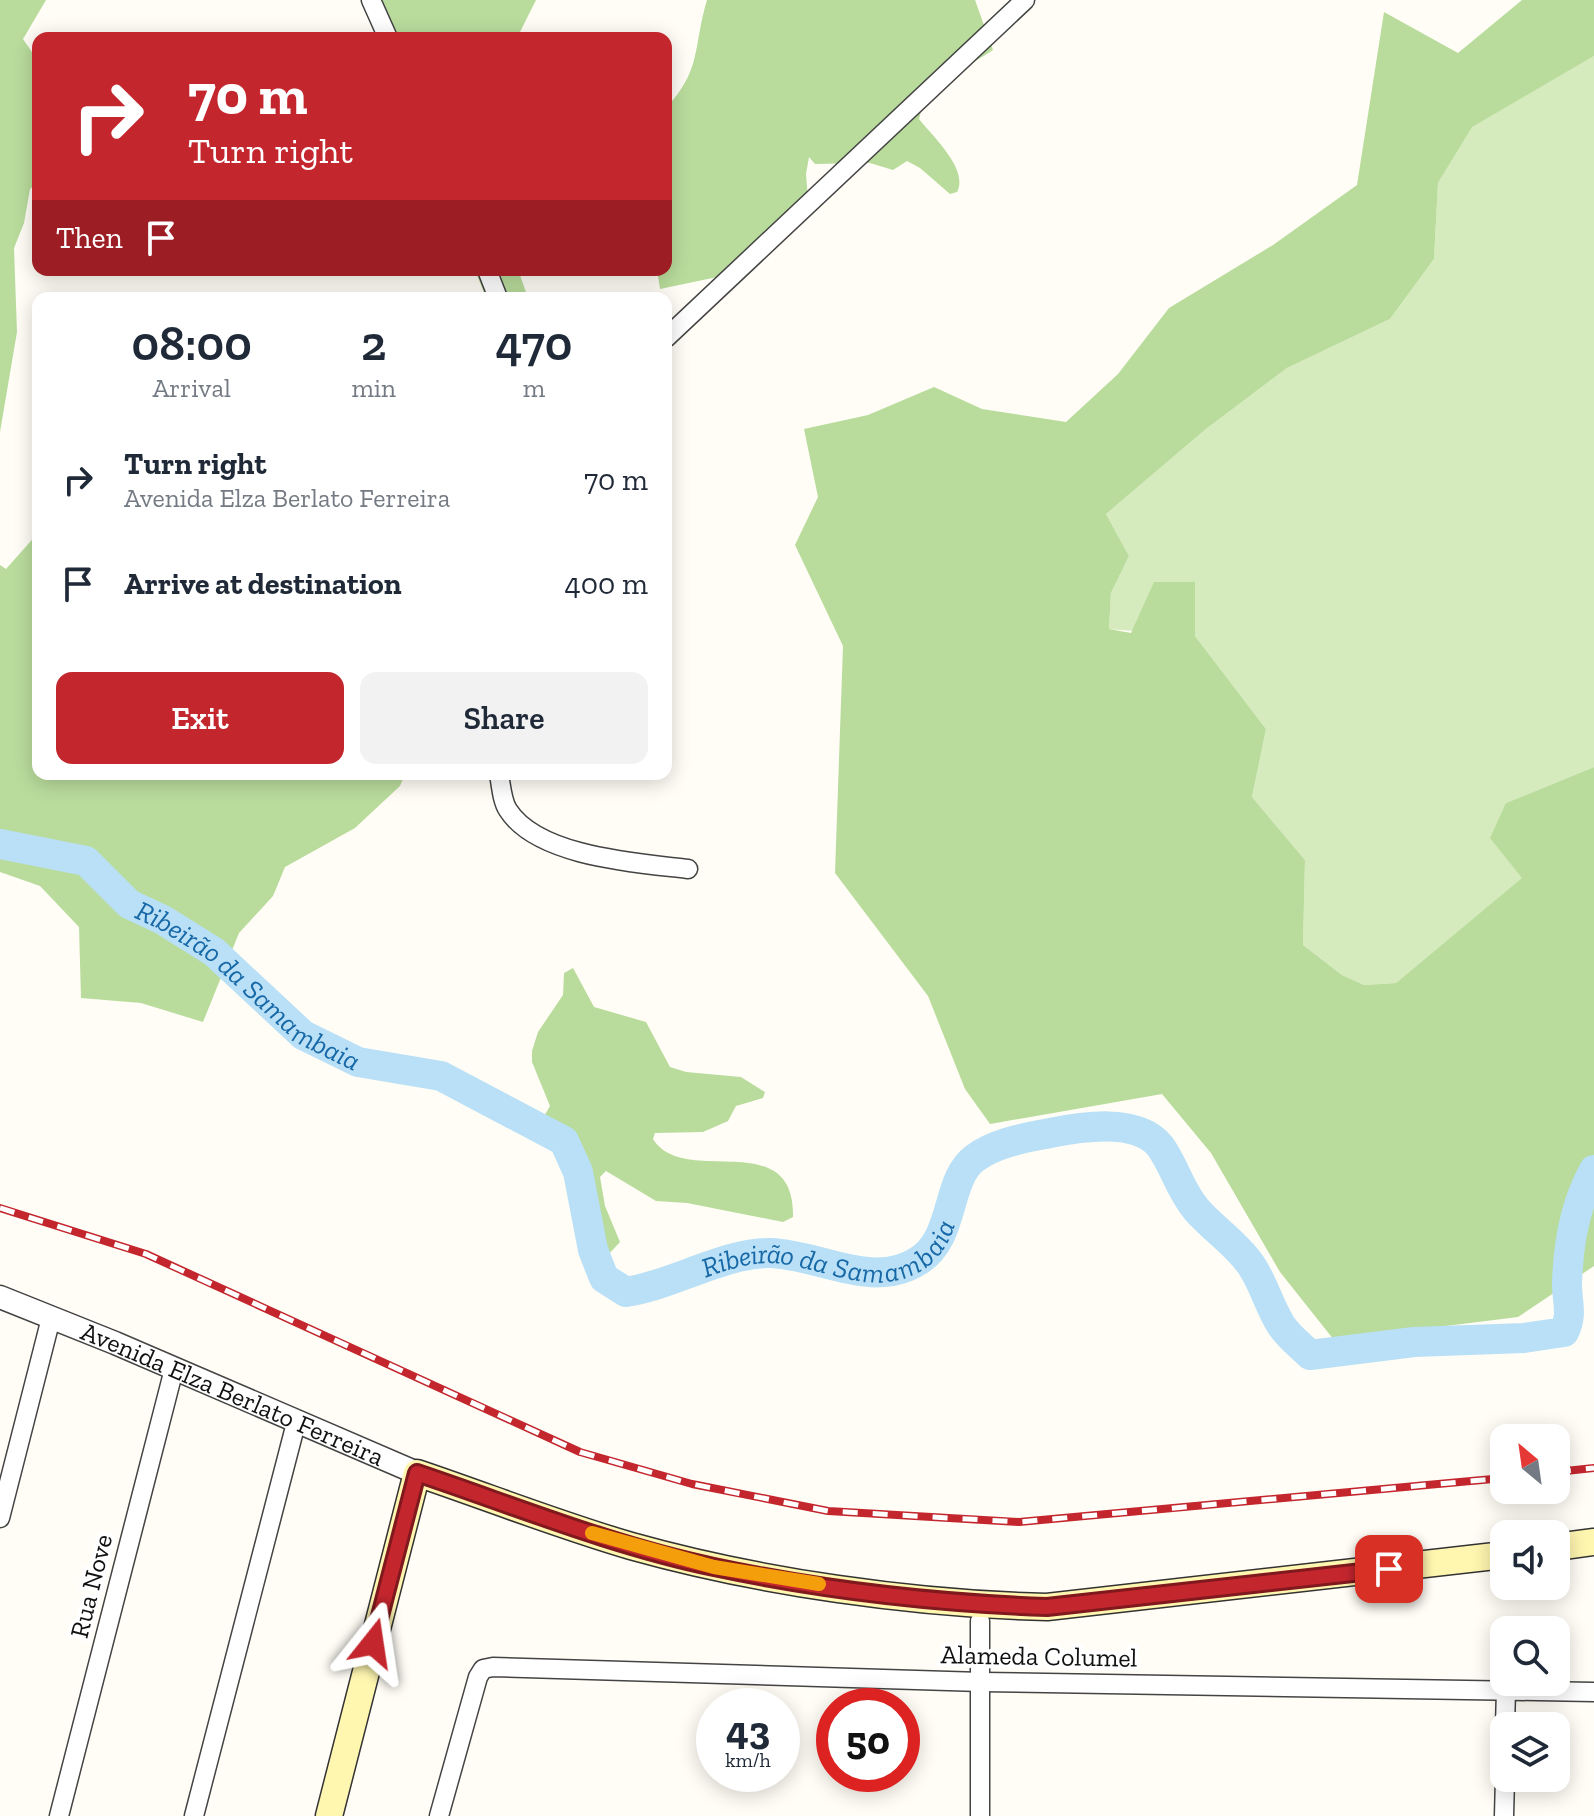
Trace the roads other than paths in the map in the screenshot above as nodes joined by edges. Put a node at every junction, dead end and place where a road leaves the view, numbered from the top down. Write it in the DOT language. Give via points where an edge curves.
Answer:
graph roads {
  1 [pos="371,0"];
  2 [pos="1025,0"];
  3 [pos="385,32"];
  4 [pos="672,332"];
  5 [pos="500,780"];
  6 [pos="688,869"];
  7 [pos="0,1297"];
  8 [pos="51,1318"];
  9 [pos="174,1369"];
  10 [pos="296,1423"];
  11 [pos="417,1473"];
  12 [pos="0,1518"];
  13 [pos="1594,1542"];
  14 [pos="1570,1545"];
  15 [pos="1490,1557"];
  16 [pos="980,1621"];
  17 [pos="981,1682"];
  18 [pos="1490,1690"];
  19 [pos="1570,1691"];
  20 [pos="1594,1692"];
  21 [pos="1505,1792"];
  22 [pos="442,1812"];
  23 [pos="59,1816"];
  24 [pos="194,1816"];
  25 [pos="329,1816"];
  26 [pos="980,1816"];
  27 [pos="1504,1816"];
  1 -- 3 [label="street"];
  2 -- 4 [label="street"];
  5 -- 6 [label="street" via="506,809 527,830 575,850"];
  7 -- 8 [label="street, Avenida Elza Berlato Ferreira"];
  8 -- 9 [label="street, Avenida Elza Berlato Ferreira"];
  8 -- 12 [label="street"];
  9 -- 10 [label="street, Avenida Elza Berlato Ferreira"];
  9 -- 23 [label="street, Rua Nove"];
  10 -- 11 [label="street, Avenida Elza Berlato Ferreira"];
  10 -- 24 [label="street"];
  11 -- 15 [label="main road, Avenida Elza Berlato Ferreira" via="629,1545 714,1567 849,1589 1008,1606 1047,1607"];
  11 -- 25 [label="main road"];
  13 -- 14 [label="main road"];
  16 -- 17 [label="street"];
  17 -- 18 [label="street, Alameda Columel"];
  17 -- 22 [label="street, Alameda Columel" via="483,1669"];
  17 -- 26 [label="street"];
  19 -- 20 [label="street, Alameda Columel"];
  21 -- 27 [label="street"];
}
